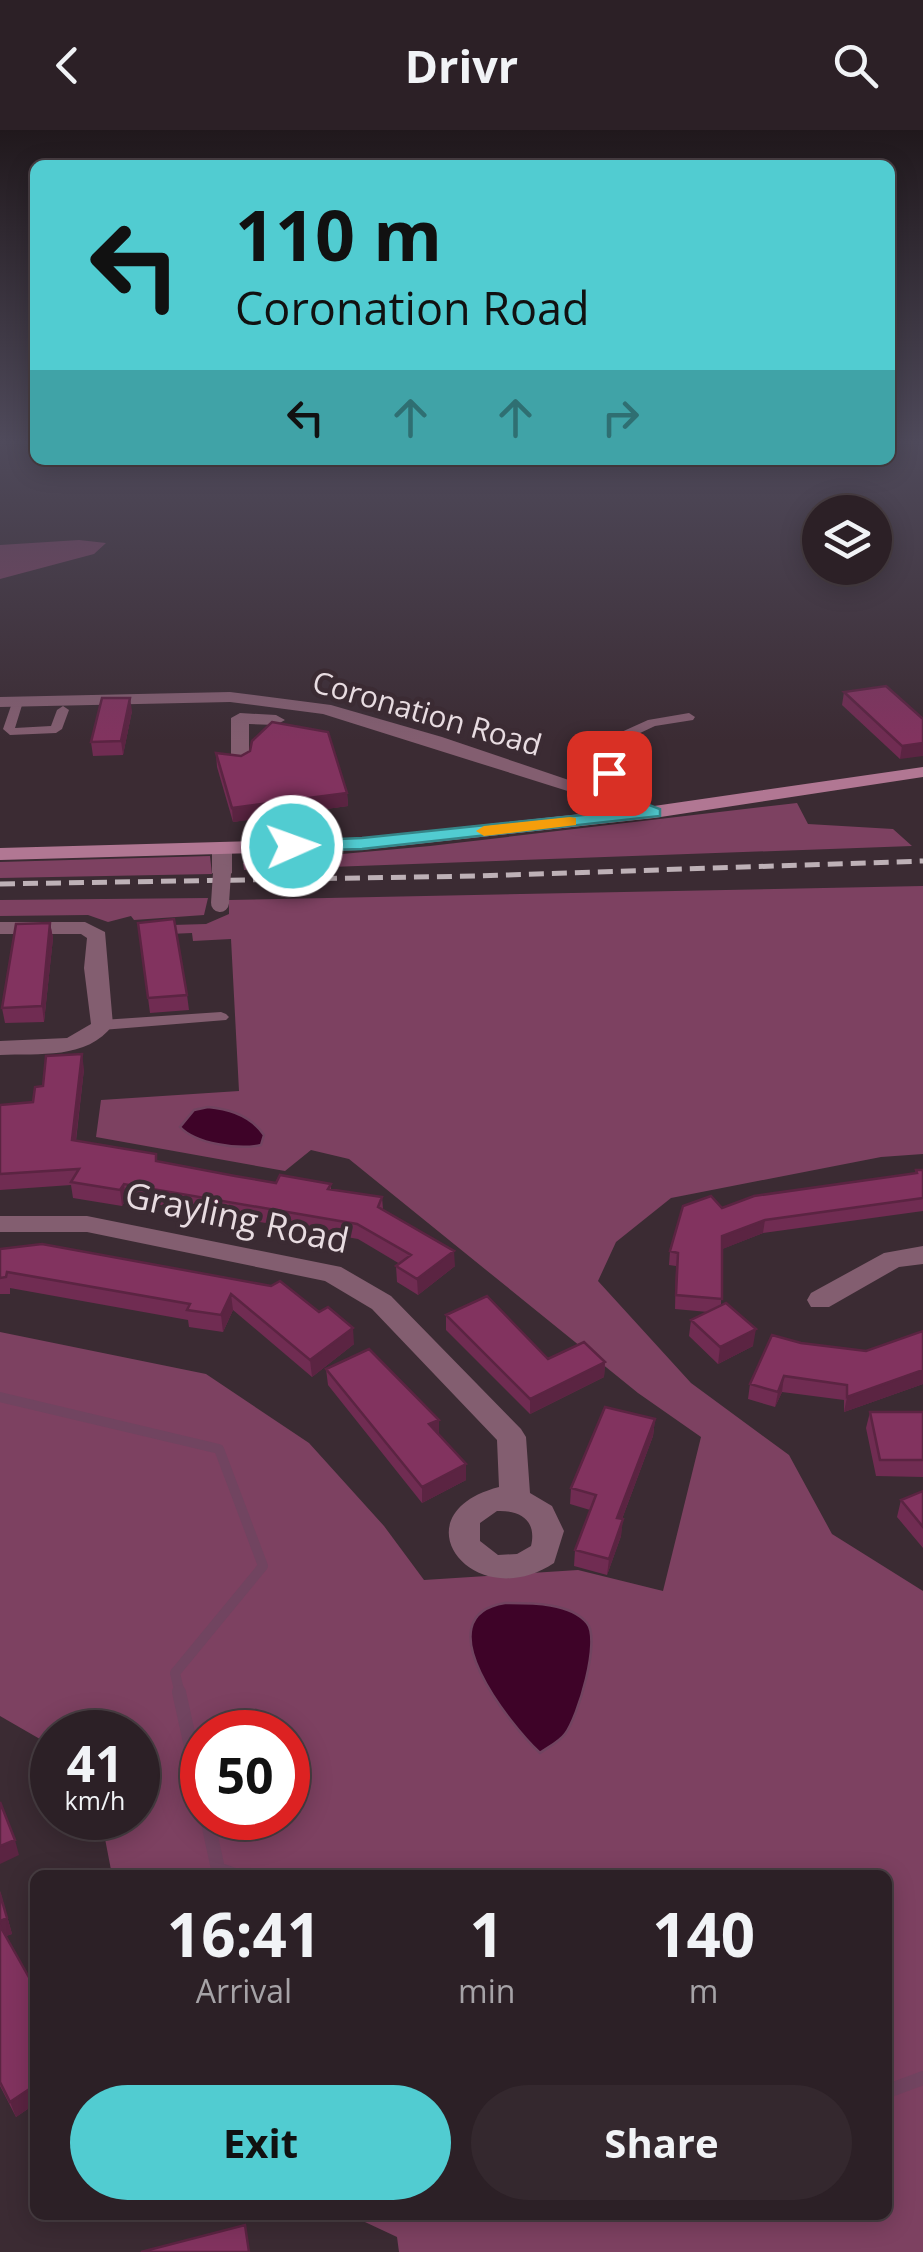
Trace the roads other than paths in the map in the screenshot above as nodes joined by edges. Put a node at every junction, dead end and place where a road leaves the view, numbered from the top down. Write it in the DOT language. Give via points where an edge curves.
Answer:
graph roads {
  1 [pos="8,702"];
  2 [pos="63,710"];
  3 [pos="349,716"];
  4 [pos="689,717"];
  5 [pos="240,761"];
  6 [pos="923,772"];
  7 [pos="618,800"];
  8 [pos="654,812"];
  9 [pos="222,849"];
  10 [pos="0,854"];
  11 [pos="220,903"];
  12 [pos="0,928"];
  13 [pos="221,1017"];
  14 [pos="102,1024"];
  15 [pos="0,1048"];
  16 [pos="0,1224"];
  17 [pos="923,1255"];
  18 [pos="820,1300"];
  19 [pos="515,1499"];
  1 -- 2 [label="lane" via="10,731 56,729"];
  1 -- 3 [label="street, Coronation Road" via="230,697"];
  3 -- 5 [label="street" via="318,726 240,718"];
  3 -- 7 [label="street, Coronation Road"];
  4 -- 7 [label="lane" via="652,722 601,746"];
  6 -- 8 [label="main road"];
  7 -- 8 [label="street, Coronation Road"];
  8 -- 9 [label="main road" via="362,844"];
  9 -- 10 [label="main road"];
  9 -- 11 [label="street, bridge"];
  12 -- 14 [label="street" via="85,928 98,936"];
  13 -- 14 [label="lane"];
  14 -- 15 [label="street" via="79,1042"];
  16 -- 19 [label="street, Grayling Road" via="87,1224 355,1282 394,1310 510,1436"];
  17 -- 18 [label="street" via="893,1259"];
}
